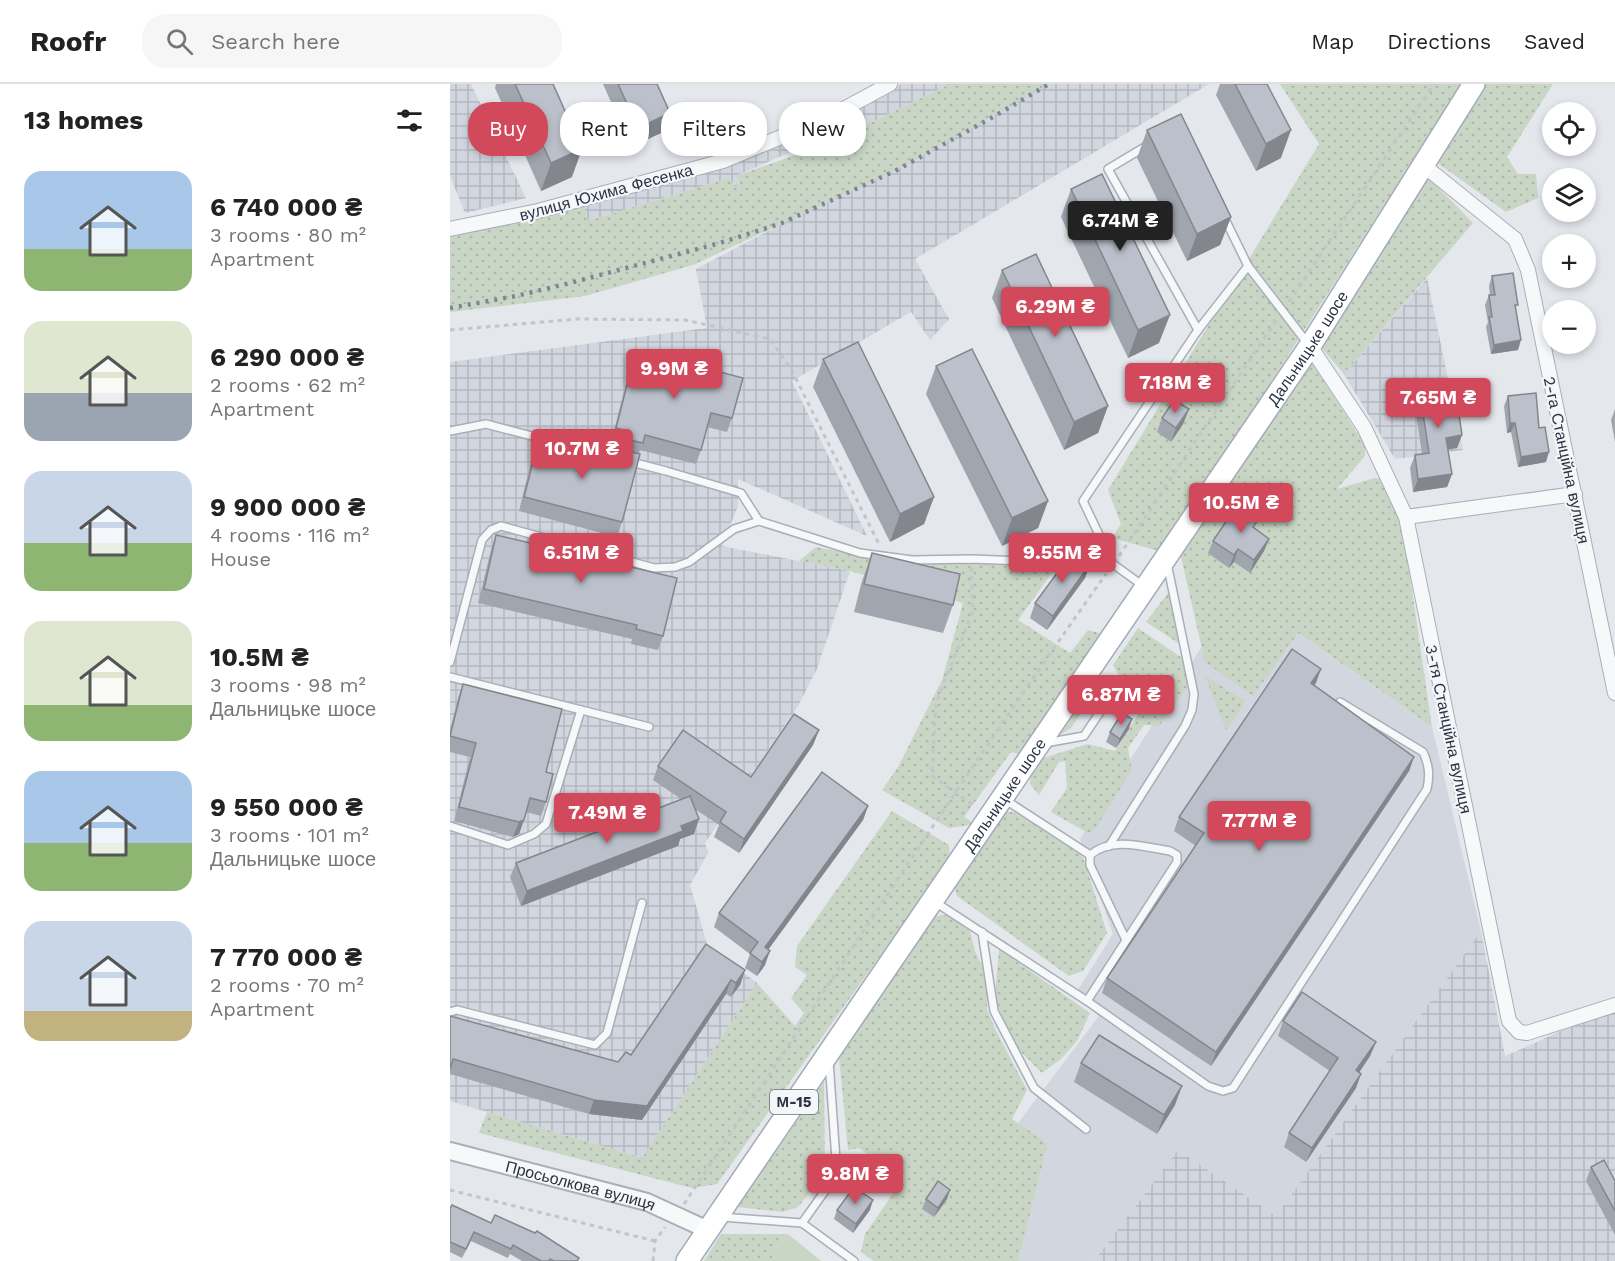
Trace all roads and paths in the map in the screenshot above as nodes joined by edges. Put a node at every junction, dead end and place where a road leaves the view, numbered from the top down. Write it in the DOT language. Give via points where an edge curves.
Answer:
graph roads {
  1 [pos="890,84"];
  2 [pos="1434,84"];
  3 [pos="1474,84"];
  4 [pos="1153,142"];
  5 [pos="1423,165"];
  6 [pos="1222,212"];
  7 [pos="450,229"];
  8 [pos="1248,266"];
  9 [pos="1282,311"];
  10 [pos="450,330"];
  11 [pos="1198,330"];
  12 [pos="1310,346"];
  13 [pos="450,431"];
  14 [pos="1575,494"];
  15 [pos="1406,517"];
  16 [pos="759,521"];
  17 [pos="886,557"];
  18 [pos="1166,558"];
  19 [pos="971,560"];
  20 [pos="1113,564"];
  21 [pos="1146,588"];
  22 [pos="450,662"];
  23 [pos="1090,670"];
  24 [pos="450,677"];
  25 [pos="1615,693"];
  26 [pos="1340,702"];
  27 [pos="581,710"];
  28 [pos="649,727"];
  29 [pos="1040,745"];
  30 [pos="956,794"];
  31 [pos="1002,798"];
  32 [pos="988,816"];
  33 [pos="450,826"];
  34 [pos="1109,846"];
  35 [pos="1090,855"];
  36 [pos="931,900"];
  37 [pos="642,903"];
  38 [pos="982,932"];
  39 [pos="1126,940"];
  40 [pos="1087,1002"];
  41 [pos="1615,1005"];
  42 [pos="450,1012"];
  43 [pos="828,1052"];
  44 [pos="1086,1129"];
  45 [pos="450,1150"];
  46 [pos="450,1190"];
  47 [pos="671,1221"];
  48 [pos="712,1223"];
  49 [pos="802,1224"];
  50 [pos="655,1241"];
  51 [pos="653,1261"];
  52 [pos="687,1261"];
  53 [pos="854,1261"];
  1 -- 7 [label="street, вулиця Юхима Фесенка" via="826,118 723,161 538,211"];
  2 -- 9 [label="path"];
  3 -- 5 [label="main road, Дальницьке шосе / М-15"];
  4 -- 11 [label="lane" via="1108,169"];
  5 -- 12 [label="main road, Дальницьке шосе / М-15"];
  5 -- 14 [label="street, 2-га Станційна вулиця" via="1515,239 1528,270"];
  6 -- 8 [label="lane"];
  8 -- 9 [label="lane"];
  8 -- 11 [label="lane"];
  9 -- 12 [label="lane"];
  9 -- 20 [label="path"];
  10 -- 17 [label="path" via="578,319 686,320 770,339 791,369"];
  11 -- 20 [label="lane" via="1083,501"];
  12 -- 15 [label="street, 3-тя Станційна вулиця" via="1364,427"];
  12 -- 18 [label="main road, Дальницьке шосе / М-15"];
  13 -- 16 [label="lane" via="486,424 666,471 741,493"];
  14 -- 15 [label="street"];
  14 -- 25 [label="street, 2-га Станційна вулиця"];
  15 -- 41 [label="street, 3-тя Станційна вулиця" via="1509,1021 1520,1032 1527,1033"];
  16 -- 17 [label="lane" via="860,554"];
  16 -- 22 [label="lane" via="734,529 689,562 654,568 501,526 491,530 482,540"];
  17 -- 19 [label="lane"];
  18 -- 21 [label="main road, Дальницьке шосе / М-15"];
  18 -- 34 [label="lane" via="1194,694 1192,710"];
  19 -- 20 [label="lane"];
  19 -- 30 [label="path" via="973,611 936,704 932,776"];
  20 -- 21 [label="lane"];
  20 -- 30 [label="path"];
  21 -- 23 [label="main road, Дальницьке шосе / М-15"];
  23 -- 29 [label="main road, Дальницьке шосе / М-15"];
  23 -- 29 [label="lane" via="1108,700 1084,735"];
  24 -- 27 [label="lane"];
  26 -- 40 [label="lane" via="1423,752 1428,764 1427,789 1233,1088 1223,1091 1208,1086"];
  27 -- 28 [label="lane"];
  27 -- 33 [label="lane" via="546,824 523,841 508,845"];
  29 -- 31 [label="main road, Дальницьке шосе / М-15"];
  30 -- 32 [label="path"];
  30 -- 47 [label="path"];
  31 -- 32 [label="main road, Дальницьке шосе / М-15"];
  31 -- 35 [label="lane"];
  32 -- 36 [label="main road, Дальницьке шосе / М-15"];
  34 -- 35 [label="lane"];
  34 -- 39 [label="lane" via="1119,843 1177,855 1177,862"];
  35 -- 39 [label="lane" via="1090,865"];
  36 -- 38 [label="lane"];
  36 -- 43 [label="main road, Дальницьке шосе / М-15"];
  37 -- 42 [label="lane" via="608,1033 595,1045 457,1010"];
  38 -- 40 [label="lane"];
  38 -- 44 [label="lane" via="994,1011 1034,1088"];
  39 -- 40 [label="lane"];
  43 -- 48 [label="main road, Дальницьке шосе / М-15"];
  43 -- 49 [label="lane" via="837,1174"];
  45 -- 47 [label="street, Просьолкова вулиця" via="646,1202"];
  46 -- 50 [label="path"];
  47 -- 48 [label="street, Просьолкова вулиця"];
  47 -- 50 [label="path"];
  48 -- 49 [label="lane"];
  48 -- 52 [label="main road, Дальницьке шосе / М-15"];
  49 -- 53 [label="lane"];
  50 -- 51 [label="path"];
}
